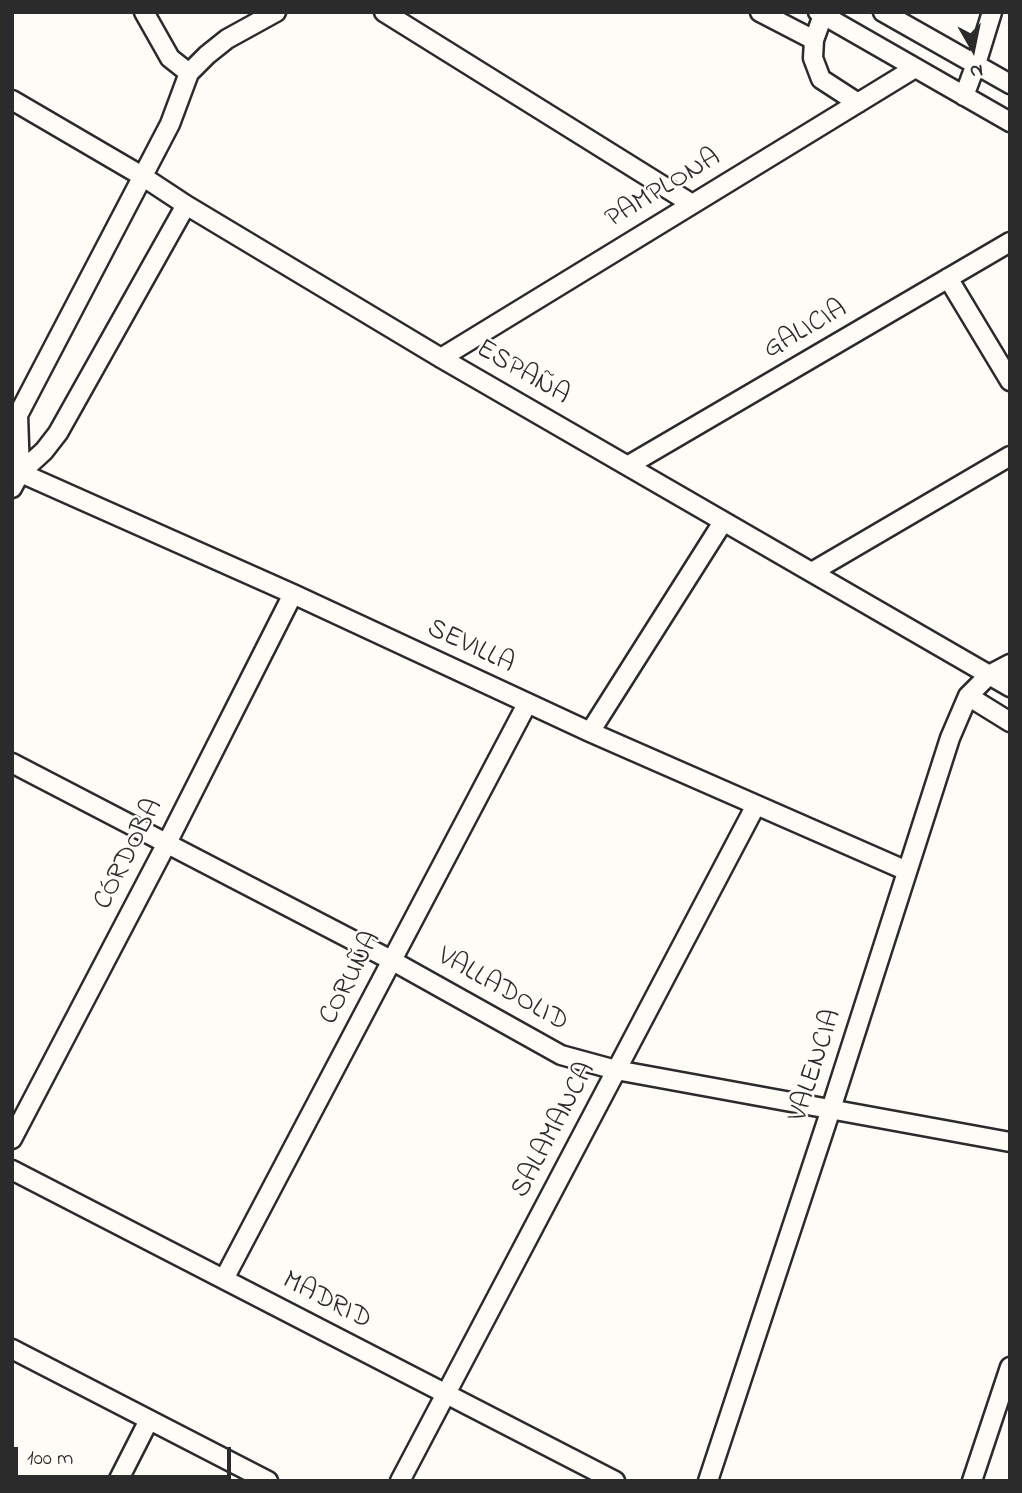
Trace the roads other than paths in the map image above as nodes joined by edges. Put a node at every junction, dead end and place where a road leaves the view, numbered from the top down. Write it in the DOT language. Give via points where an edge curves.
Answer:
graph roads {
  1 [pos="144,12"];
  2 [pos="276,12"];
  3 [pos="384,12"];
  4 [pos="760,12"];
  5 [pos="884,12"];
  6 [pos="992,12"];
  7 [pos="820,14"];
  8 [pos="814,40"];
  9 [pos="976,64"];
  10 [pos="915,68"];
  11 [pos="189,73"];
  12 [pos="1010,84"];
  13 [pos="964,96"];
  14 [pos="12,100"];
  15 [pos="858,103"];
  16 [pos="1010,122"];
  17 [pos="142,176"];
  18 [pos="692,204"];
  19 [pos="186,205"];
  20 [pos="1010,242"];
  21 [pos="948,278"];
  22 [pos="441,358"];
  23 [pos="1010,381"];
  24 [pos="15,414"];
  25 [pos="1010,456"];
  26 [pos="629,465"];
  27 [pos="15,477"];
  28 [pos="723,522"];
  29 [pos="812,572"];
  30 [pos="293,594"];
  31 [pos="1010,664"];
  32 [pos="989,675"];
  33 [pos="1010,687"];
  34 [pos="968,696"];
  35 [pos="527,704"];
  36 [pos="1010,722"];
  37 [pos="590,732"];
  38 [pos="12,763"];
  39 [pos="756,805"];
  40 [pos="167,843"];
  41 [pos="907,871"];
  42 [pos="391,960"];
  43 [pos="616,1070"];
  44 [pos="831,1109"];
  45 [pos="12,1139"];
  46 [pos="1010,1142"];
  47 [pos="12,1170"];
  48 [pos="224,1279"];
  49 [pos="12,1349"];
  50 [pos="1010,1367"];
  51 [pos="446,1394"];
  52 [pos="1005,1398"];
  53 [pos="149,1420"];
  54 [pos="118,1481"];
  55 [pos="268,1481"];
  56 [pos="400,1481"];
  57 [pos="615,1481"];
  58 [pos="708,1481"];
  59 [pos="972,1481"];
  1 -- 11 [label="street" via="170,58"];
  2 -- 11 [label="street" via="227,39"];
  3 -- 18 [label="street"];
  4 -- 8 [label="street"];
  5 -- 9 [label="street"];
  6 -- 9 [label="street"];
  7 -- 8 [label="street"];
  7 -- 10 [label="street"];
  8 -- 15 [label="street" via="813,58 821,79"];
  9 -- 12 [label="street"];
  9 -- 13 [label="street"];
  10 -- 13 [label="street"];
  10 -- 15 [label="street, PAMPLONA"];
  11 -- 17 [label="street" via="170,124"];
  13 -- 16 [label="street"];
  14 -- 17 [label="street, ESPAÑA"];
  15 -- 18 [label="street, PAMPLONA"];
  17 -- 19 [label="street, ESPAÑA"];
  17 -- 24 [label="street"];
  18 -- 22 [label="street, PAMPLONA"];
  19 -- 22 [label="street, ESPAÑA"];
  19 -- 27 [label="street" via="58,433"];
  20 -- 21 [label="street, GALICIA"];
  21 -- 23 [label="street"];
  21 -- 26 [label="street, GALICIA"];
  22 -- 26 [label="street, ESPAÑA"];
  24 -- 27 [label="street"];
  25 -- 29 [label="street"];
  26 -- 28 [label="street, ESPAÑA"];
  27 -- 30 [label="street, SEVILLA"];
  28 -- 29 [label="street, ESPAÑA"];
  28 -- 37 [label="street"];
  29 -- 32 [label="street, ESPAÑA"];
  30 -- 35 [label="street, SEVILLA"];
  30 -- 40 [label="street, CÓRDOBA"];
  31 -- 32 [label="street, VALENCIA"];
  32 -- 33 [label="street, ESPAÑA"];
  32 -- 34 [label="street, VALENCIA"];
  34 -- 36 [label="street"];
  34 -- 41 [label="street, VALENCIA"];
  35 -- 37 [label="street, SEVILLA"];
  35 -- 42 [label="street, CORUÑA"];
  37 -- 39 [label="street, SEVILLA"];
  38 -- 40 [label="street, VALLADOLID"];
  39 -- 41 [label="street, SEVILLA"];
  39 -- 43 [label="street, SALAMANCA"];
  40 -- 42 [label="street, VALLADOLID"];
  40 -- 45 [label="street, CÓRDOBA"];
  41 -- 44 [label="street, VALENCIA"];
  42 -- 43 [label="street, VALLADOLID" via="561,1055"];
  42 -- 48 [label="street, CORUÑA"];
  43 -- 44 [label="street, VALLADOLID"];
  43 -- 51 [label="street, SALAMANCA"];
  44 -- 46 [label="street, VALLADOLID"];
  44 -- 58 [label="street, VALENCIA"];
  47 -- 48 [label="street, MADRID"];
  48 -- 51 [label="street, MADRID"];
  49 -- 53 [label="street"];
  50 -- 52 [label="street"];
  51 -- 56 [label="street, SALAMANCA"];
  51 -- 57 [label="street, MADRID"];
  52 -- 59 [label="street"];
  53 -- 54 [label="street"];
  53 -- 55 [label="street"];
}
